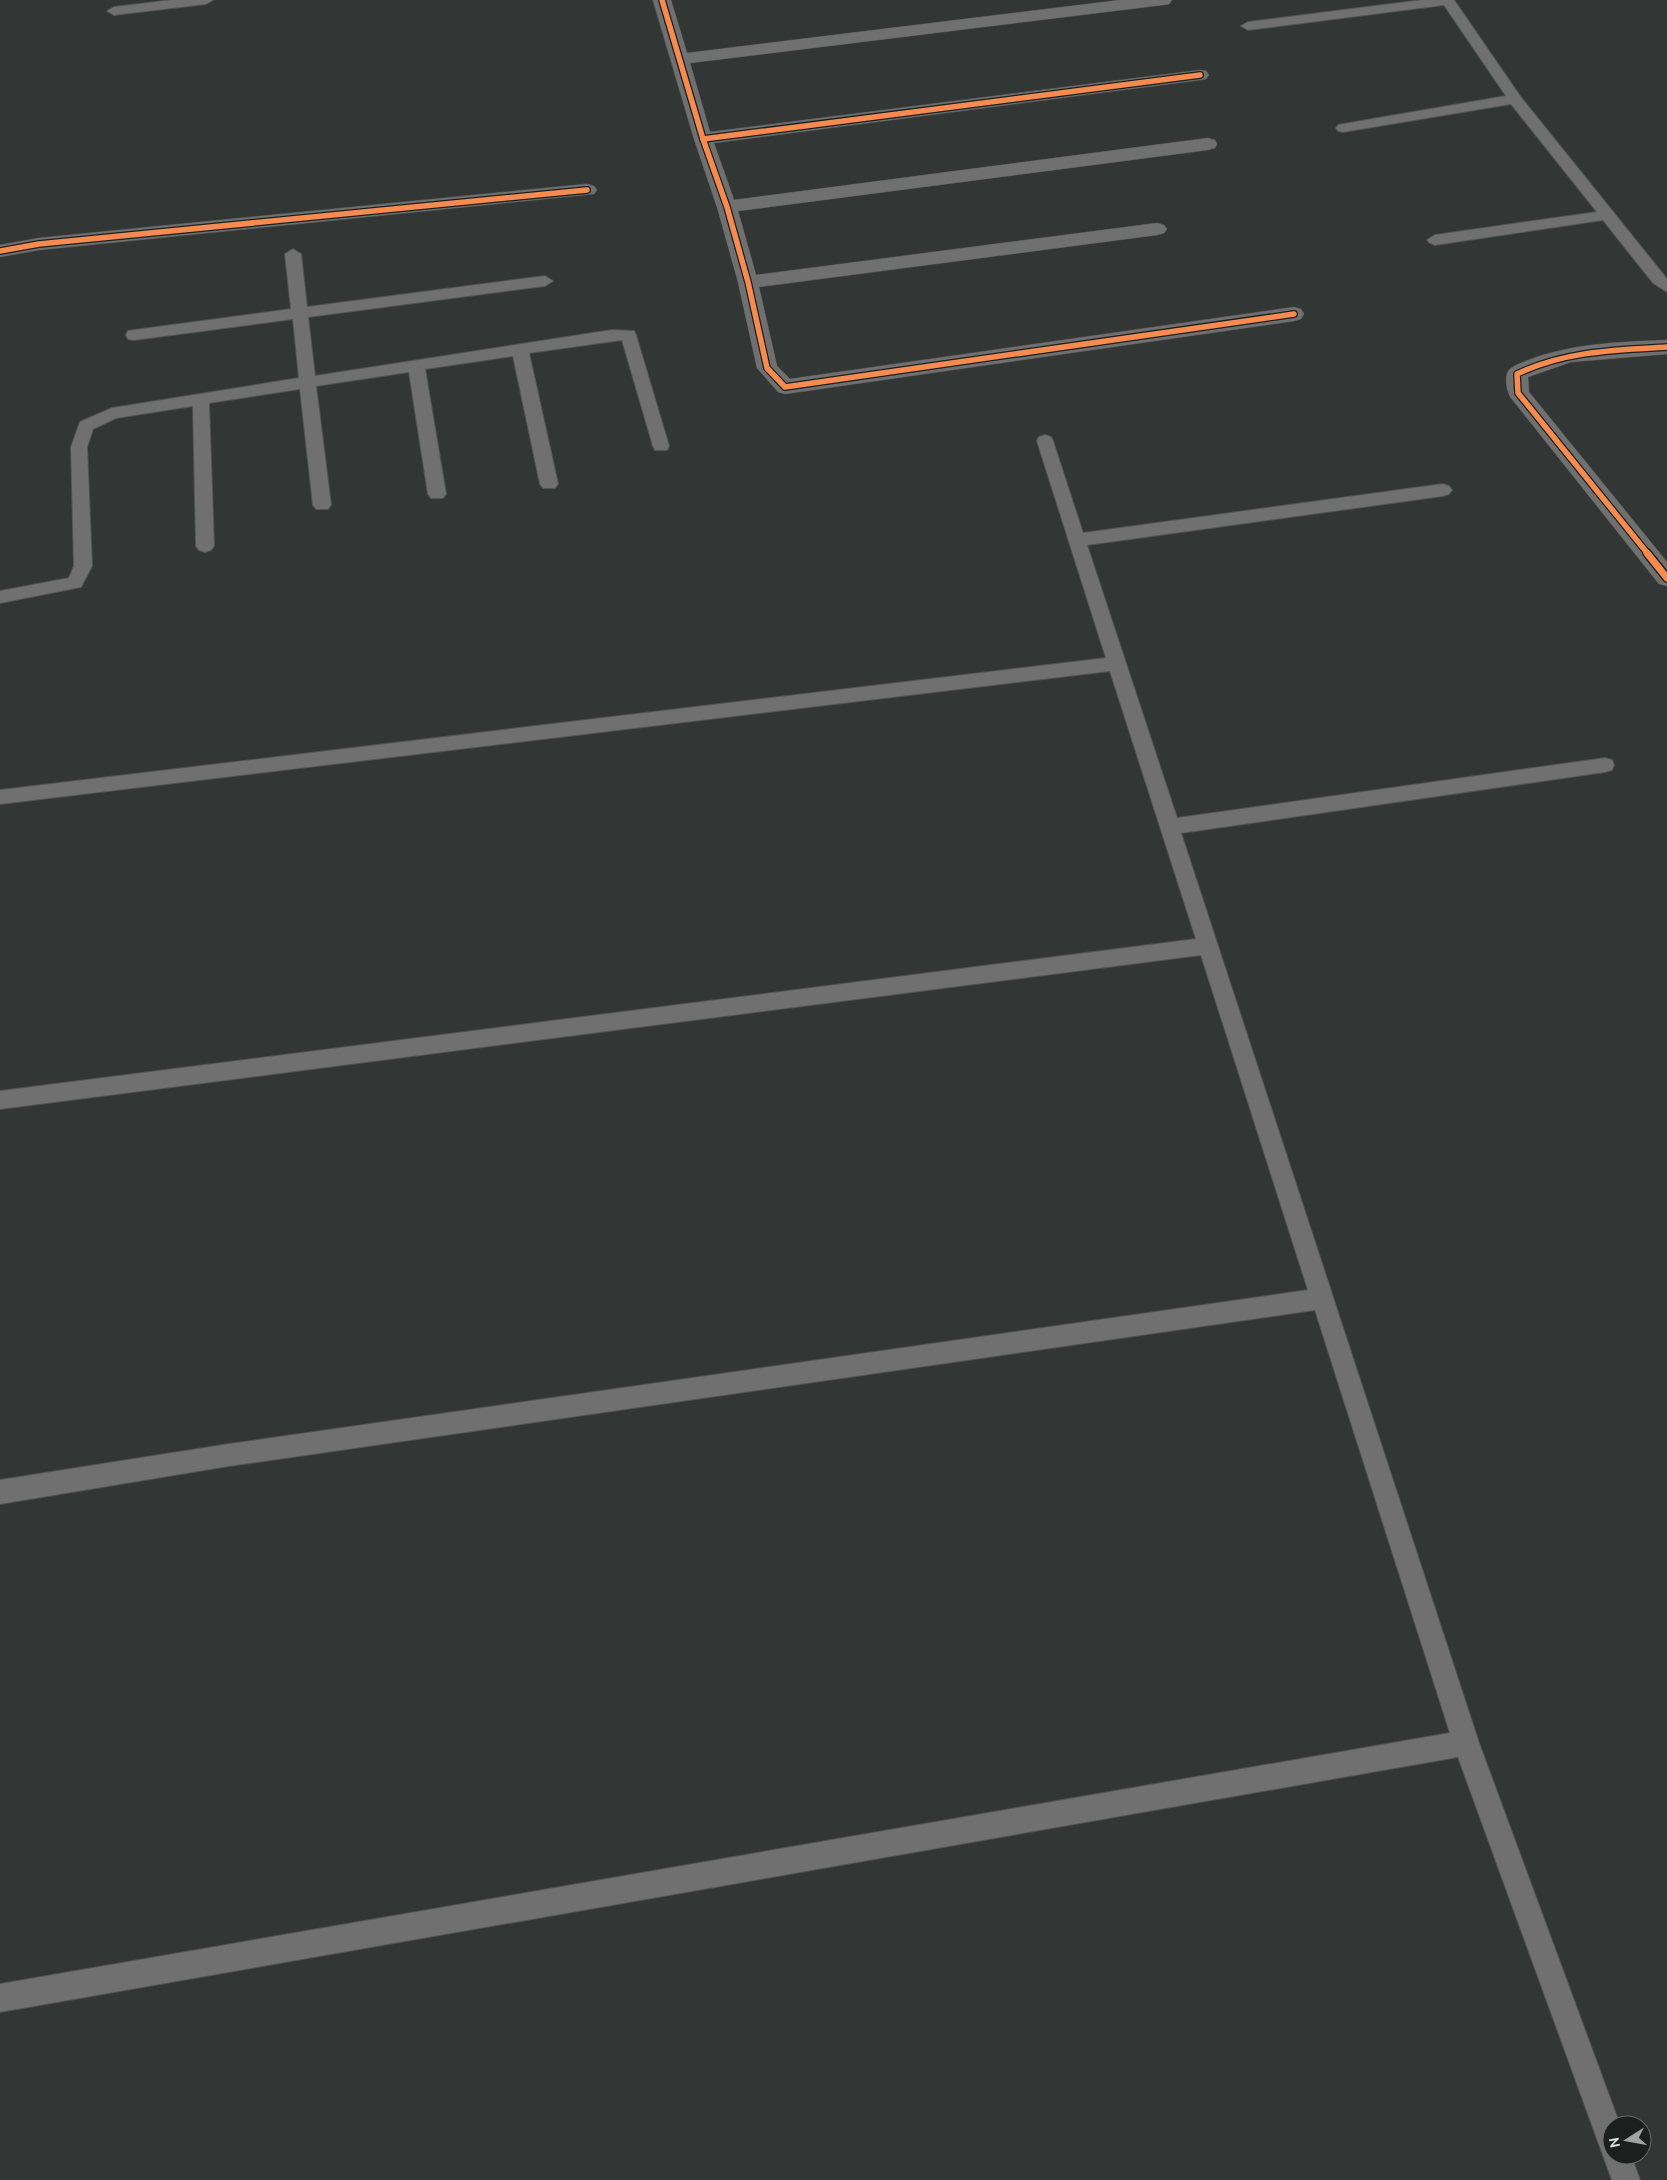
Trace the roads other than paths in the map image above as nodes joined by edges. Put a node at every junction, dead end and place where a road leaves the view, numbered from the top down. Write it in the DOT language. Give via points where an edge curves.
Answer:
graph roads {
  1 [pos="206,0"];
  2 [pos="662,0"];
  3 [pos="1163,0"];
  4 [pos="1447,0"];
  5 [pos="168,2"];
  6 [pos="114,11"];
  7 [pos="1248,26"];
  8 [pos="679,59"];
  9 [pos="1200,75"];
  10 [pos="1515,99"];
  11 [pos="1343,128"];
  12 [pos="703,139"];
  13 [pos="1208,144"];
  14 [pos="587,190"];
  15 [pos="727,207"];
  16 [pos="1608,215"];
  17 [pos="1157,229"];
  18 [pos="1435,240"];
  19 [pos="0,251"];
  20 [pos="293,254"];
  21 [pos="545,281"];
  22 [pos="748,282"];
  23 [pos="1667,286"];
  24 [pos="300,313"];
  25 [pos="1294,314"];
  26 [pos="134,335"];
  27 [pos="1667,348"];
  28 [pos="520,350"];
  29 [pos="416,366"];
  30 [pos="308,383"];
  31 [pos="201,400"];
  32 [pos="1045,441"];
  33 [pos="661,446"];
  34 [pos="549,484"];
  35 [pos="1443,490"];
  36 [pos="437,494"];
  37 [pos="322,505"];
  38 [pos="1077,540"];
  39 [pos="205,546"];
  40 [pos="1667,578"];
  41 [pos="0,597"];
  42 [pos="1117,663"];
  43 [pos="1605,765"];
  44 [pos="0,797"];
  45 [pos="1170,827"];
  46 [pos="1208,946"];
  47 [pos="0,1100"];
  48 [pos="1321,1299"];
  49 [pos="0,1492"];
  50 [pos="1466,1744"];
  51 [pos="0,1998"];
  52 [pos="1602,2115"];
  53 [pos="1621,2165"];
  54 [pos="1626,2180"];
  1 -- 5 [label="lane"];
  2 -- 8 [label="street"];
  3 -- 8 [label="street"];
  4 -- 7 [label="lane"];
  4 -- 10 [label="lane"];
  5 -- 6 [label="lane"];
  8 -- 12 [label="street"];
  9 -- 12 [label="street"];
  10 -- 11 [label="lane"];
  10 -- 16 [label="lane"];
  12 -- 15 [label="street"];
  13 -- 15 [label="street"];
  14 -- 19 [label="street" via="39,244"];
  15 -- 22 [label="street"];
  16 -- 18 [label="lane"];
  16 -- 23 [label="lane"];
  17 -- 22 [label="street"];
  20 -- 24 [label="lane"];
  21 -- 24 [label="lane"];
  22 -- 25 [label="street" via="767,368 785,387"];
  24 -- 26 [label="lane"];
  24 -- 30 [label="lane"];
  27 -- 40 [label="street" via="1585,352 1538,362 1517,374 1518,393"];
  28 -- 29 [label="lane"];
  28 -- 33 [label="lane" via="628,335"];
  28 -- 34 [label="lane"];
  29 -- 30 [label="lane"];
  29 -- 36 [label="lane"];
  30 -- 31 [label="lane"];
  30 -- 37 [label="lane"];
  31 -- 39 [label="lane"];
  31 -- 41 [label="lane" via="112,413 86,426 79,447 83,566 76,583"];
  32 -- 38 [label="lane"];
  35 -- 38 [label="lane"];
  38 -- 42 [label="lane"];
  42 -- 44 [label="lane"];
  42 -- 45 [label="lane"];
  43 -- 45 [label="lane"];
  45 -- 46 [label="lane"];
  46 -- 47 [label="lane"];
  46 -- 48 [label="lane"];
  48 -- 49 [label="lane" via="239,1454"];
  48 -- 50 [label="lane"];
  50 -- 51 [label="lane"];
  50 -- 52 [label="lane"];
  53 -- 54 [label="lane"];
}
